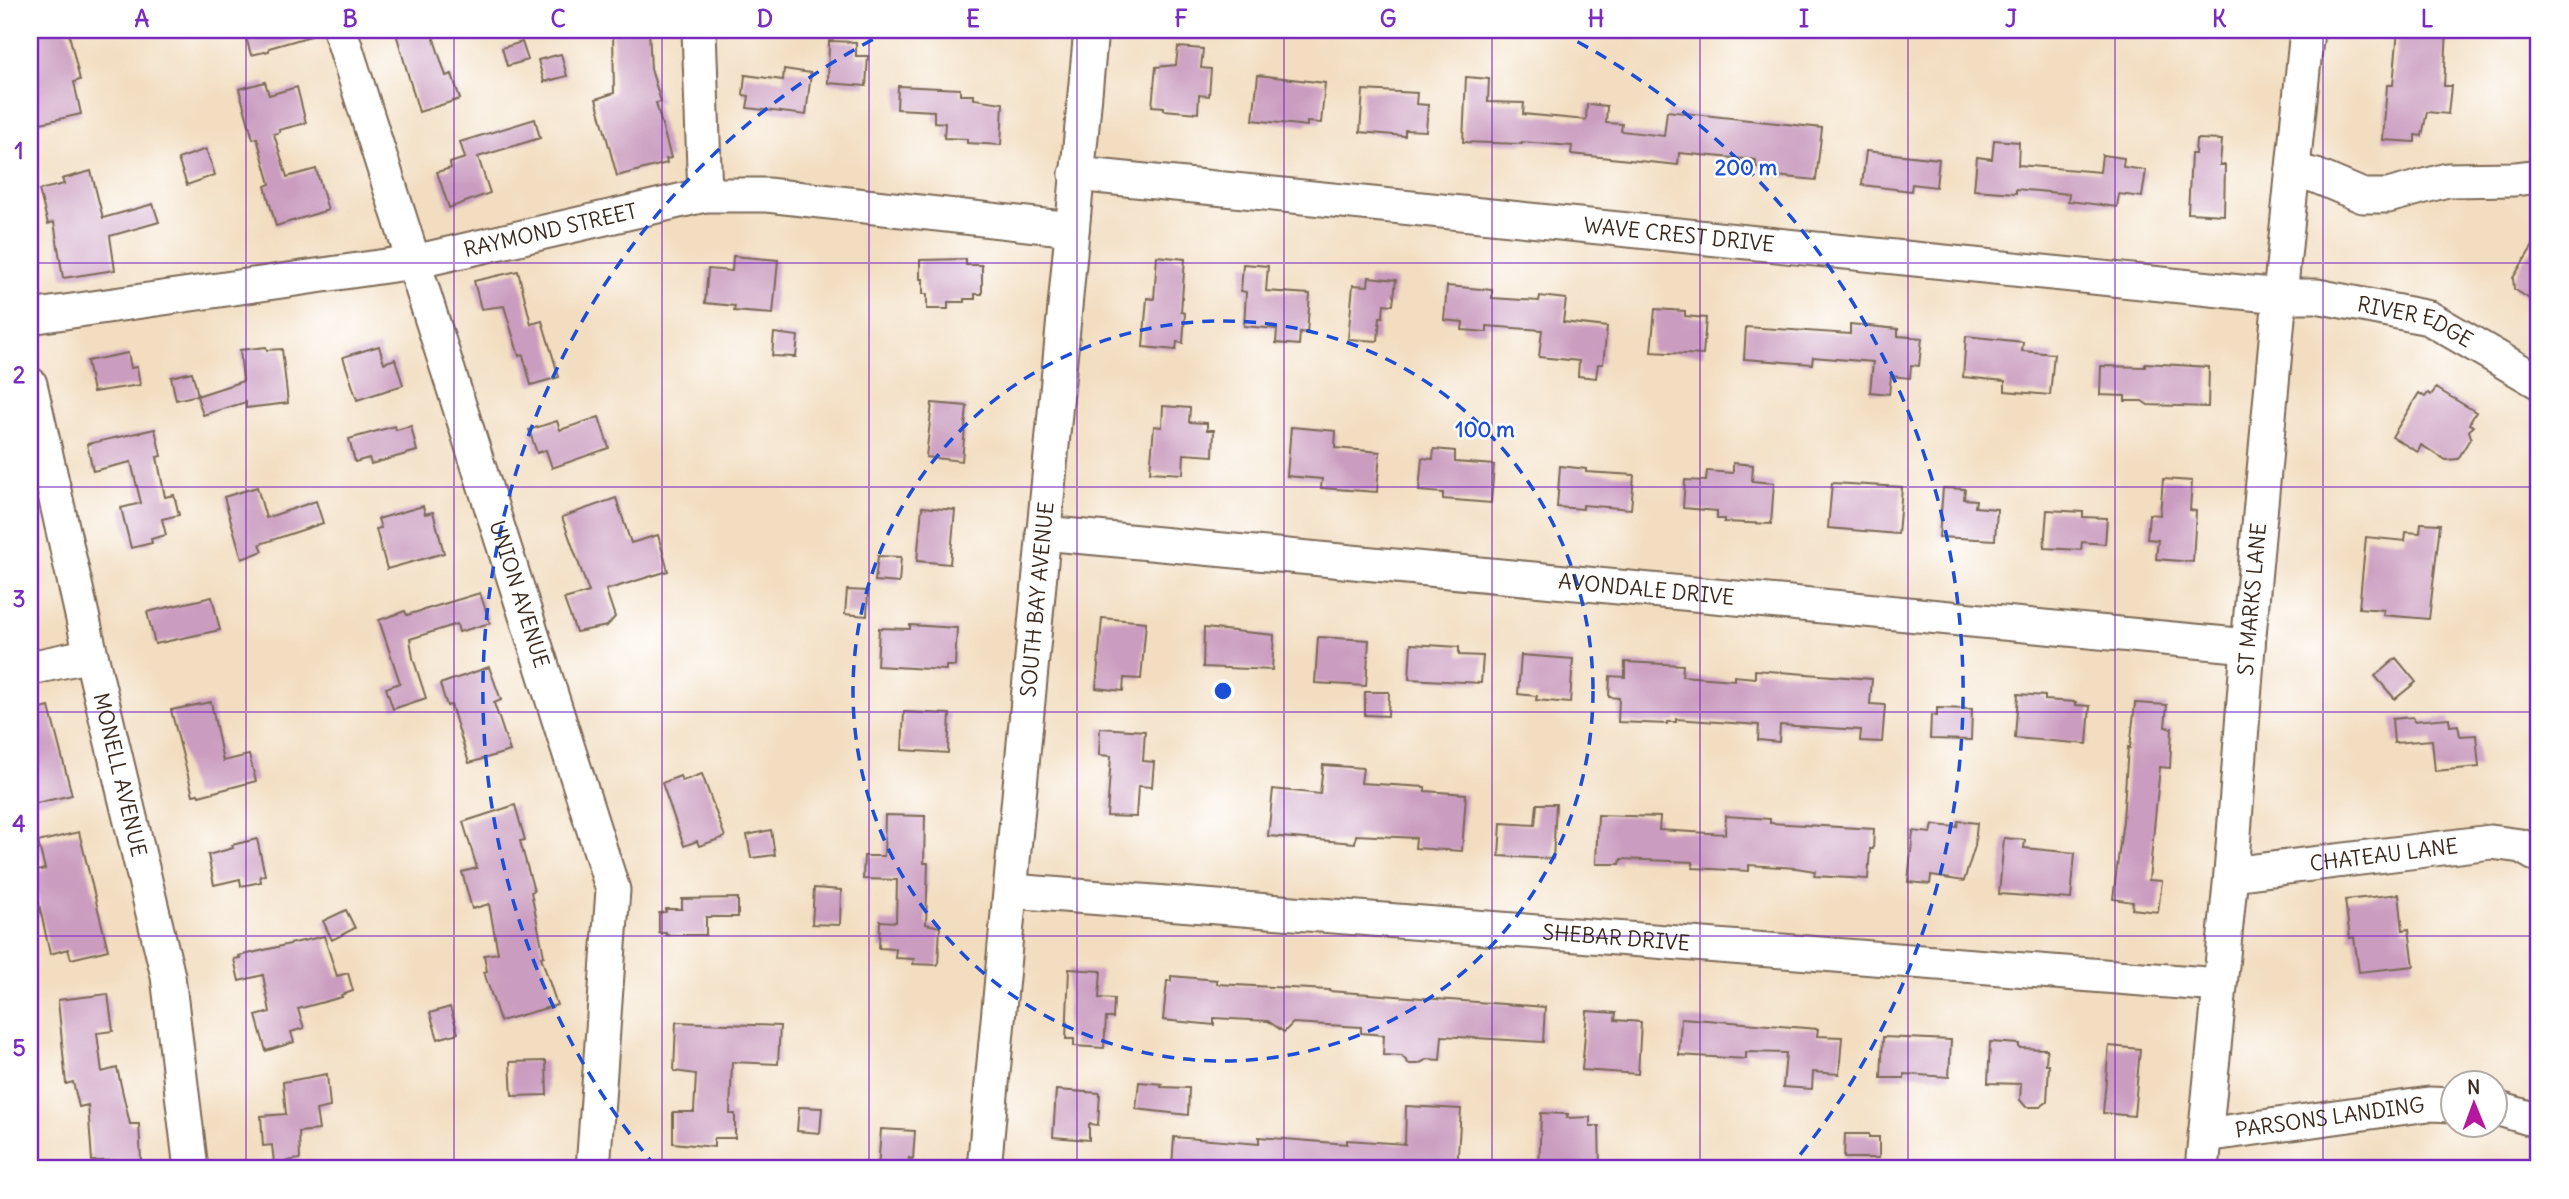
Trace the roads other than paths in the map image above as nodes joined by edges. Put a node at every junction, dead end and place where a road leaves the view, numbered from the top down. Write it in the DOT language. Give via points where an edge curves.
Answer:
graph roads {
  1 [pos="340,30"];
  2 [pos="699,30"];
  3 [pos="1091,30"];
  4 [pos="2307,30"];
  5 [pos="2293,170"];
  6 [pos="1076,174"];
  7 [pos="2539,176"];
  8 [pos="705,195"];
  9 [pos="1072,229"];
  10 [pos="414,262"];
  11 [pos="2280,296"];
  12 [pos="30,317"];
  13 [pos="2539,382"];
  14 [pos="30,384"];
  15 [pos="1043,533"];
  16 [pos="2248,646"];
  17 [pos="91,654"];
  18 [pos="30,668"];
  19 [pos="2535,854"];
  20 [pos="2231,874"];
  21 [pos="1012,891"];
  22 [pos="2219,985"];
  23 [pos="2440,1104"];
  24 [pos="2510,1112"];
  25 [pos="2539,1121"];
  26 [pos="2205,1135"];
  27 [pos="191,1169"];
  28 [pos="593,1169"];
  29 [pos="984,1169"];
  30 [pos="2202,1169"];
  1 -- 10 [label="street, UNION AVENUE"];
  2 -- 8 [label="street"];
  3 -- 6 [label="street, SOUTH BAY AVENUE"];
  4 -- 5 [label="street, ST MARKS LANE"];
  5 -- 7 [label="street" via="2363,196 2388,196 2447,180"];
  5 -- 11 [label="street, ST MARKS LANE"];
  6 -- 9 [label="street, SOUTH BAY AVENUE"];
  6 -- 11 [label="street, WAVE CREST DRIVE"];
  8 -- 9 [label="street, RAYMOND STREET" via="766,195"];
  8 -- 10 [label="street, RAYMOND STREET"];
  9 -- 15 [label="street, SOUTH BAY AVENUE"];
  10 -- 12 [label="street, RAYMOND STREET"];
  10 -- 28 [label="street, UNION AVENUE" via="613,890"];
  11 -- 13 [label="street, RIVER EDGE" via="2317,296 2429,318"];
  11 -- 16 [label="street, ST MARKS LANE"];
  14 -- 17 [label="street, MONELL AVENUE"];
  15 -- 16 [label="street, AVONDALE DRIVE"];
  15 -- 21 [label="street, SOUTH BAY AVENUE"];
  16 -- 20 [label="street, ST MARKS LANE"];
  17 -- 18 [label="street"];
  17 -- 27 [label="street, MONELL AVENUE" via="168,976"];
  19 -- 20 [label="street, CHATEAU LANE" via="2521,846 2491,842"];
  20 -- 22 [label="street, ST MARKS LANE"];
  21 -- 22 [label="street, SHEBAR DRIVE"];
  21 -- 29 [label="street, SOUTH BAY AVENUE"];
  22 -- 26 [label="street, ST MARKS LANE"];
  23 -- 26 [label="street, PARSONS LANDING"];
  24 -- 25 [label="street"];
  26 -- 30 [label="street, ST MARKS LANE"];
}
